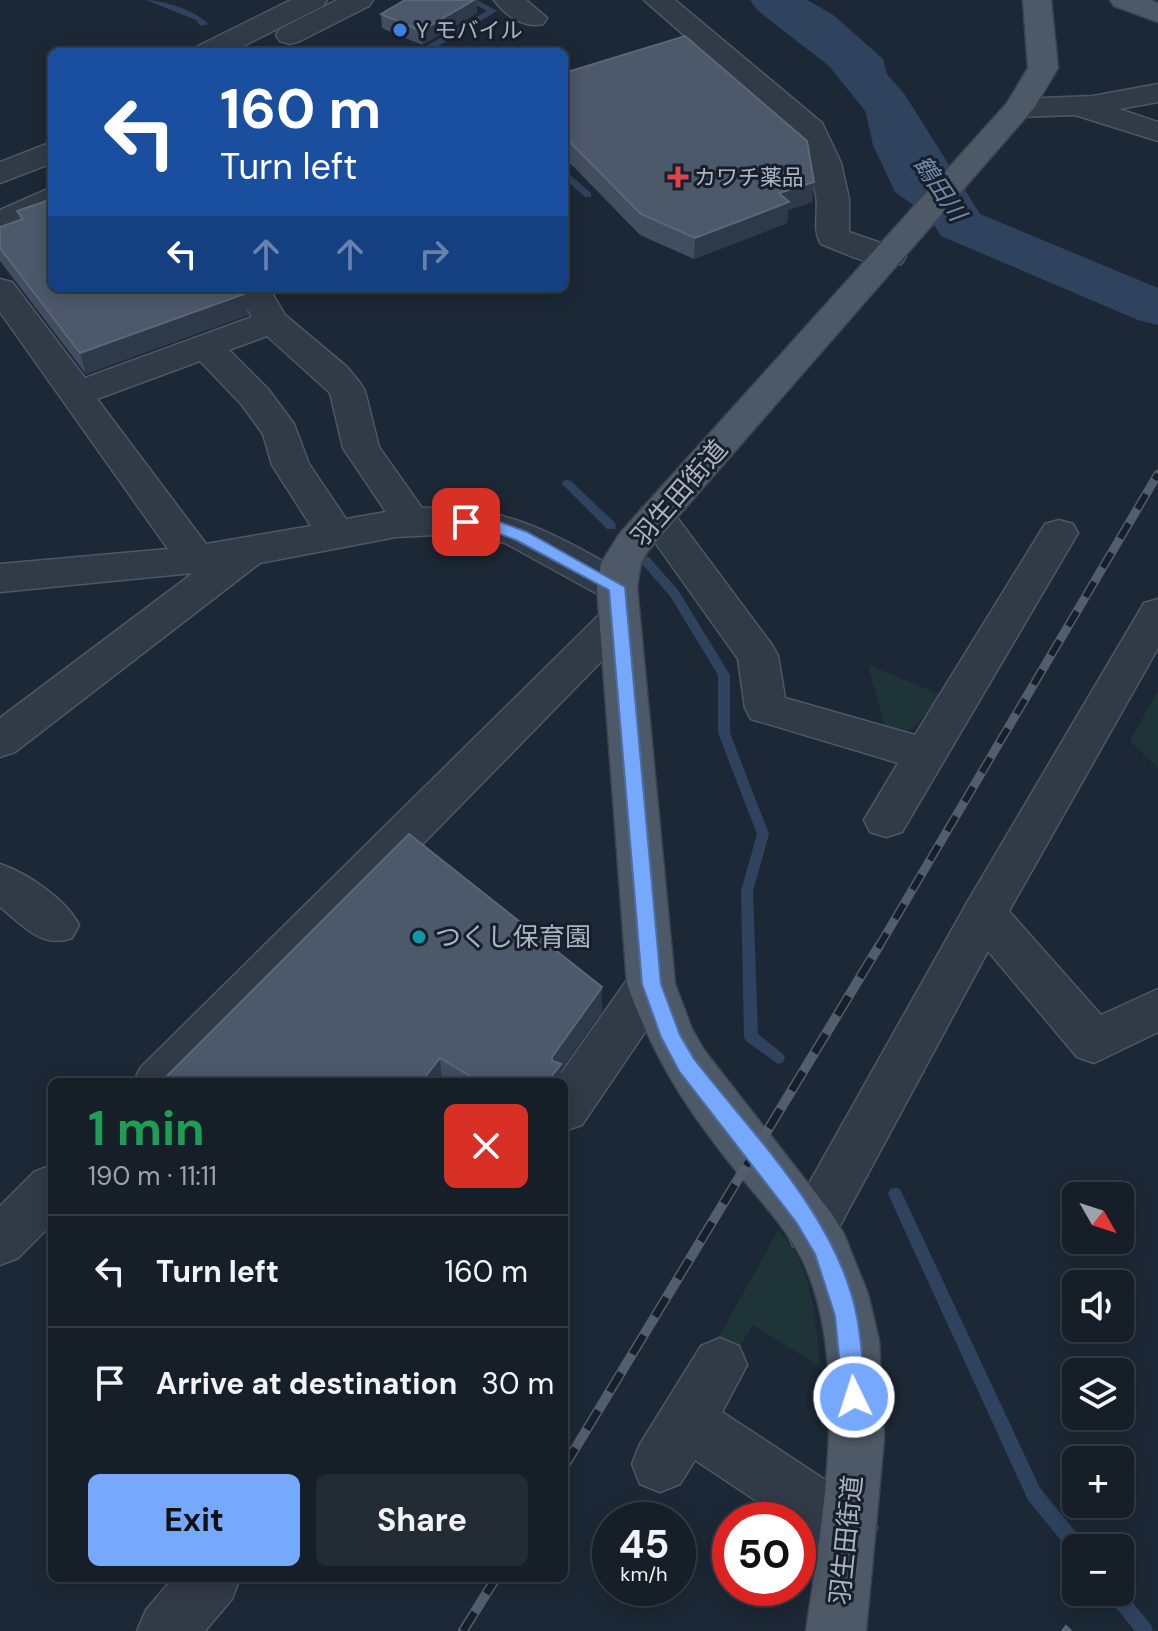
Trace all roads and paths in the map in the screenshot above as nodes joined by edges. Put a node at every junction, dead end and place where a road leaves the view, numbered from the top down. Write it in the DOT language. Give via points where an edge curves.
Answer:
graph roads {
  1 [pos="313,0"];
  2 [pos="359,0"];
  3 [pos="508,0"];
  4 [pos="658,0"];
  5 [pos="1037,0"];
  6 [pos="1124,0"];
  7 [pos="1158,13"];
  8 [pos="533,18"];
  9 [pos="288,36"];
  10 [pos="216,48"];
  11 [pos="265,48"];
  12 [pos="311,48"];
  13 [pos="1158,93"];
  14 [pos="1078,107"];
  15 [pos="1019,108"];
  16 [pos="48,127"];
  17 [pos="1158,132"];
  18 [pos="0,147"];
  19 [pos="48,153"];
  20 [pos="0,174"];
  21 [pos="48,199"];
  22 [pos="0,222"];
  23 [pos="902,242"];
  24 [pos="254,292"];
  25 [pos="2,295"];
  26 [pos="272,322"];
  27 [pos="205,346"];
  28 [pos="75,394"];
  29 [pos="656,517"];
  30 [pos="412,522"];
  31 [pos="1059,533"];
  32 [pos="337,535"];
  33 [pos="249,551"];
  34 [pos="196,559"];
  35 [pos="0,578"];
  36 [pos="617,604"];
  37 [pos="1158,613"];
  38 [pos="0,741"];
  39 [pos="926,755"];
  40 [pos="886,820"];
  41 [pos="0,882"];
  42 [pos="984,914"];
  43 [pos="56,925"];
  44 [pos="651,984"];
  45 [pos="1158,1009"];
  46 [pos="162,1078"];
  47 [pos="568,1103"];
  48 [pos="48,1193"];
  49 [pos="811,1229"];
  50 [pos="0,1241"];
  51 [pos="720,1365"];
  52 [pos="848,1528"];
  53 [pos="208,1582"];
  54 [pos="167,1631"];
  55 [pos="836,1631"];
  1 -- 10 [label="street"];
  2 -- 9 [label="street"];
  3 -- 8 [label="street"];
  4 -- 23 [label="street" via="811,130 833,199 833,237"];
  5 -- 15 [label="main road" via="1043,68"];
  6 -- 7 [label="main road"];
  9 -- 11 [label="street"];
  9 -- 12 [label="street"];
  13 -- 14 [label="street"];
  14 -- 15 [label="street"];
  14 -- 17 [label="street"];
  15 -- 23 [label="main road, 羽生田街道"];
  16 -- 18 [label="street"];
  19 -- 20 [label="street"];
  21 -- 22 [label="street"];
  23 -- 29 [label="main road, 羽生田街道"];
  24 -- 26 [label="street"];
  25 -- 28 [label="street"];
  26 -- 27 [label="street"];
  26 -- 30 [label="street" via="347,391 361,448"];
  27 -- 28 [label="street"];
  27 -- 32 [label="street" via="281,432 291,465"];
  28 -- 34 [label="street"];
  29 -- 36 [label="main road, 羽生田街道" via="621,563"];
  29 -- 39 [label="street" via="758,656 766,708"];
  30 -- 32 [label="street"];
  30 -- 36 [label="street" via="489,524 521,536"];
  31 -- 39 [label="street"];
  32 -- 33 [label="street"];
  33 -- 34 [label="street"];
  33 -- 38 [label="street"];
  34 -- 35 [label="street"];
  36 -- 44 [label="main road, 羽生田街道"];
  36 -- 46 [label="street"];
  37 -- 42 [label="street"];
  39 -- 40 [label="street"];
  41 -- 43 [label="street"];
  42 -- 45 [label="street" via="1094,1042"];
  42 -- 49 [label="street"];
  44 -- 47 [label="street"];
  44 -- 49 [label="main road, 羽生田街道" via="687,1065"];
  48 -- 50 [label="street"];
  49 -- 52 [label="main road, 羽生田街道" via="834,1274 850,1344 856,1442"];
  51 -- 52 [label="street" via="673,1442"];
  52 -- 55 [label="main road, 羽生田街道"];
  53 -- 54 [label="street"];
}
